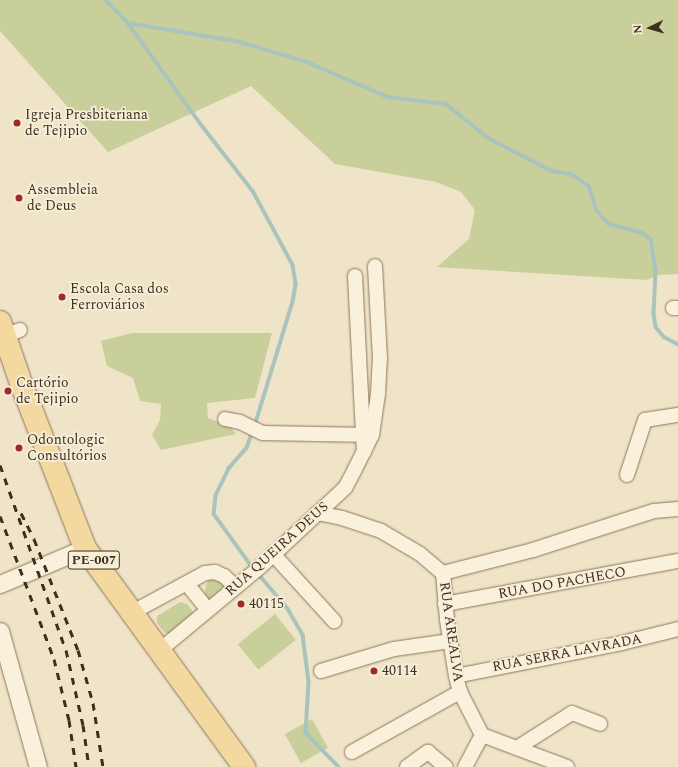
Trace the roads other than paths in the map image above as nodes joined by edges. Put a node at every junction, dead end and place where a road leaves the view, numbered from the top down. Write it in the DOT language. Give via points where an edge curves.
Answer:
graph roads {
  1 [pos="375,266"];
  2 [pos="355,276"];
  3 [pos="8,329"];
  4 [pos="678,415"];
  5 [pos="225,419"];
  6 [pos="366,435"];
  7 [pos="627,475"];
  8 [pos="678,509"];
  9 [pos="318,513"];
  10 [pos="85,548"];
  11 [pos="273,554"];
  12 [pos="678,561"];
  13 [pos="443,573"];
  14 [pos="0,584"];
  15 [pos="187,584"];
  16 [pos="240,585"];
  17 [pos="445,604"];
  18 [pos="207,610"];
  19 [pos="133,612"];
  20 [pos="334,620"];
  21 [pos="678,629"];
  22 [pos="2,641"];
  23 [pos="450,641"];
  24 [pos="160,650"];
  25 [pos="321,671"];
  26 [pos="456,676"];
  27 [pos="460,692"];
  28 [pos="600,724"];
  29 [pos="482,735"];
  30 [pos="517,748"];
  31 [pos="352,752"];
  32 [pos="38,767"];
  33 [pos="244,767"];
  34 [pos="407,767"];
  35 [pos="446,767"];
  36 [pos="465,767"];
  37 [pos="567,767"];
  1 -- 6 [label="street, RUA QUEIRA DEUS" via="380,359 378,394"];
  2 -- 6 [label="street, RUA QUEIRA DEUS"];
  3 -- 10 [label="main road, PE-007"];
  4 -- 7 [label="street" via="645,420"];
  5 -- 6 [label="street" via="244,424 257,432"];
  6 -- 9 [label="street, RUA QUEIRA DEUS" via="364,452 345,488"];
  8 -- 13 [label="street" via="654,511 533,550"];
  9 -- 11 [label="street, RUA QUEIRA DEUS"];
  9 -- 13 [label="street, RUA AREALVA" via="380,531 420,554"];
  10 -- 14 [label="street"];
  10 -- 19 [label="main road, PE-007"];
  11 -- 16 [label="street, RUA QUEIRA DEUS"];
  11 -- 20 [label="street"];
  12 -- 17 [label="street, RUA DO PACHECO"];
  13 -- 17 [label="street, RUA AREALVA"];
  15 -- 16 [label="street" via="205,574 215,572"];
  15 -- 18 [label="street"];
  15 -- 19 [label="street"];
  16 -- 18 [label="street, RUA QUEIRA DEUS"];
  17 -- 23 [label="street, RUA AREALVA"];
  18 -- 24 [label="street, RUA QUEIRA DEUS"];
  19 -- 24 [label="main road, PE-007"];
  21 -- 26 [label="street, RUA SERRA LAVRADA" via="622,643"];
  22 -- 32 [label="street"];
  23 -- 25 [label="street" via="394,649"];
  23 -- 26 [label="street, RUA AREALVA"];
  24 -- 33 [label="main road, PE-007"];
  26 -- 27 [label="street, RUA AREALVA"];
  27 -- 29 [label="street, RUA AREALVA"];
  27 -- 31 [label="street"];
  28 -- 30 [label="street" via="572,713"];
  29 -- 30 [label="street"];
  29 -- 36 [label="street"];
  30 -- 37 [label="street"];
  34 -- 35 [label="street" via="428,752"];
}
